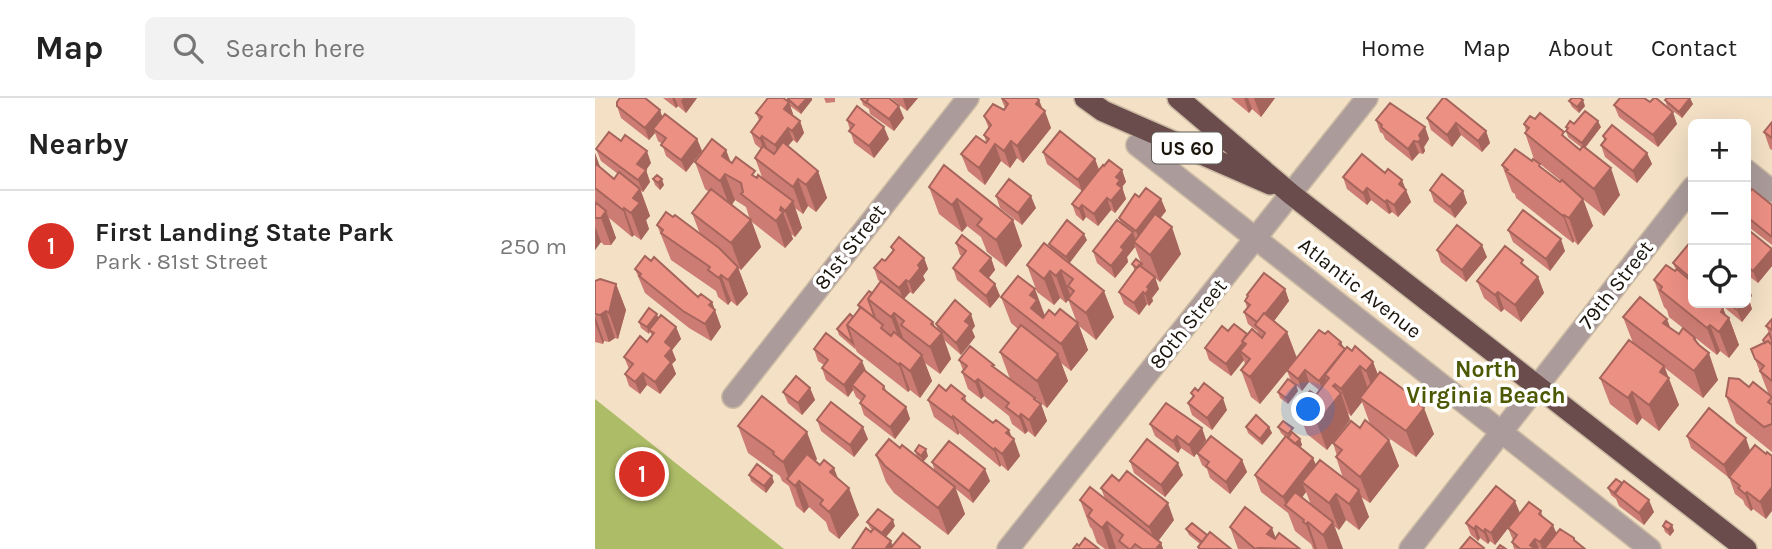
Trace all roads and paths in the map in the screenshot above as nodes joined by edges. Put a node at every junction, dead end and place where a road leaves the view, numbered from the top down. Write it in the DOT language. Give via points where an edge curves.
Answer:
graph roads {
  1 [pos="968,98"];
  2 [pos="1085,98"];
  3 [pos="1178,98"];
  4 [pos="1367,98"];
  5 [pos="1137,145"];
  6 [pos="1751,174"];
  7 [pos="1772,191"];
  8 [pos="1688,193"];
  9 [pos="1291,194"];
  10 [pos="1257,238"];
  11 [pos="1537,386"];
  12 [pos="733,397"];
  13 [pos="1501,432"];
  14 [pos="1008,549"];
  15 [pos="1410,549"];
  16 [pos="1650,549"];
  17 [pos="1746,549"];
  1 -- 12 [label="street, 81st Street"];
  2 -- 9 [label="highway, Atlantic Avenue / US 60" via="1103,111"];
  3 -- 9 [label="highway, Atlantic Avenue / US 60"];
  4 -- 9 [label="street, 80th Street"];
  5 -- 10 [label="street, Atlantic Avenue"];
  6 -- 7 [label="street"];
  8 -- 11 [label="street, 79th Street"];
  9 -- 10 [label="street, 80th Street"];
  9 -- 11 [label="highway, Atlantic Avenue / US 60"];
  10 -- 13 [label="street, Atlantic Avenue"];
  10 -- 14 [label="street, 80th Street"];
  11 -- 13 [label="street, 79th Street"];
  11 -- 17 [label="highway, Atlantic Avenue / US 60"];
  13 -- 15 [label="street, 79th Street"];
  13 -- 16 [label="street, Atlantic Avenue"];
}
